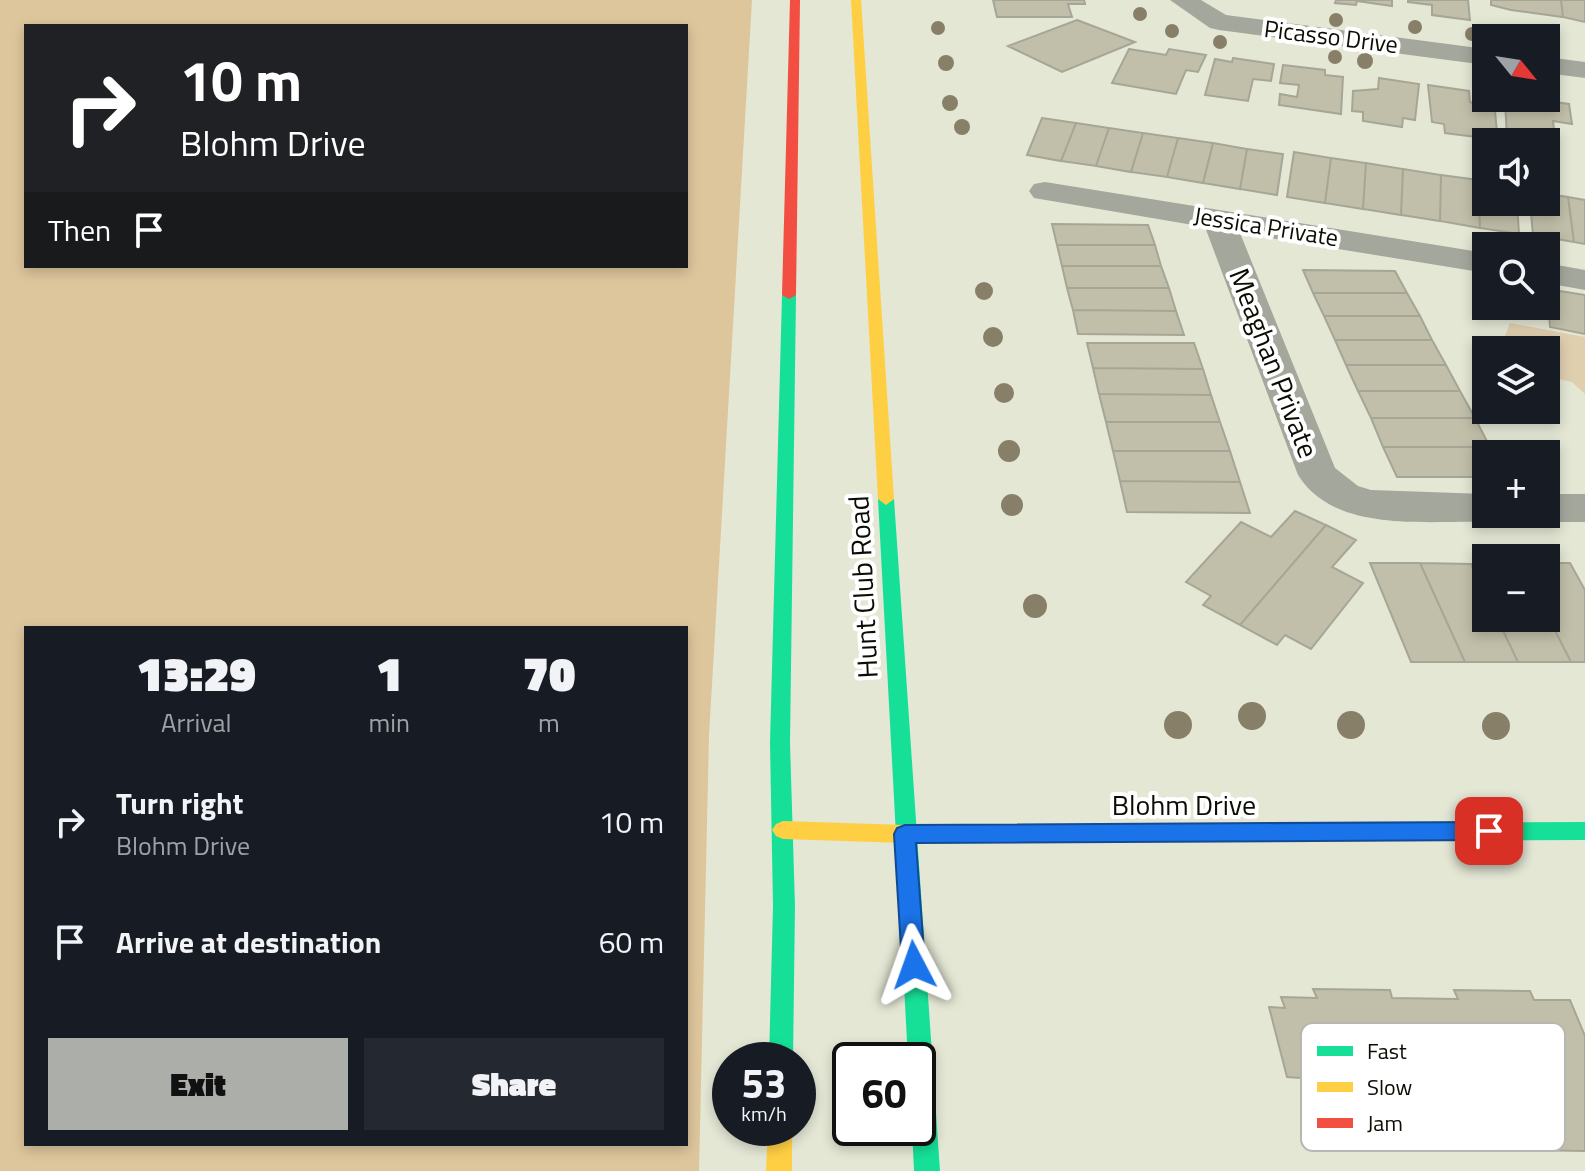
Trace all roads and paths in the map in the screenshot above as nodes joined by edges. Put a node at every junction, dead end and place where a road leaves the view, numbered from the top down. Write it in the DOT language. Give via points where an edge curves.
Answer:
graph roads {
  1 [pos="795,0"];
  2 [pos="856,0"];
  3 [pos="1183,0"];
  4 [pos="1472,55"];
  5 [pos="1560,67"];
  6 [pos="1585,70"];
  7 [pos="1045,191"];
  8 [pos="1219,220"];
  9 [pos="1472,261"];
  10 [pos="1560,276"];
  11 [pos="1585,280"];
  12 [pos="1472,508"];
  13 [pos="1560,508"];
  14 [pos="1585,508"];
  15 [pos="783,830"];
  16 [pos="1585,831"];
  17 [pos="905,834"];
  18 [pos="781,1042"];
  19 [pos="780,1146"];
  20 [pos="779,1171"];
  21 [pos="927,1171"];
  1 -- 15 [label="main road" via="780,743"];
  2 -- 17 [label="main road, Hunt Club Road"];
  3 -- 4 [label="street, Picasso Drive" via="1219,22"];
  5 -- 6 [label="street"];
  7 -- 8 [label="street, Jessica Private"];
  8 -- 9 [label="street, Jessica Private"];
  8 -- 12 [label="street, Meaghan Private" via="1318,475 1343,496 1370,504"];
  10 -- 11 [label="street"];
  13 -- 14 [label="street"];
  15 -- 17 [label="main road, Blohm Drive"];
  15 -- 18 [label="main road"];
  16 -- 17 [label="main road, Blohm Drive"];
  17 -- 21 [label="main road, Hunt Club Road"];
  19 -- 20 [label="main road"];
}
